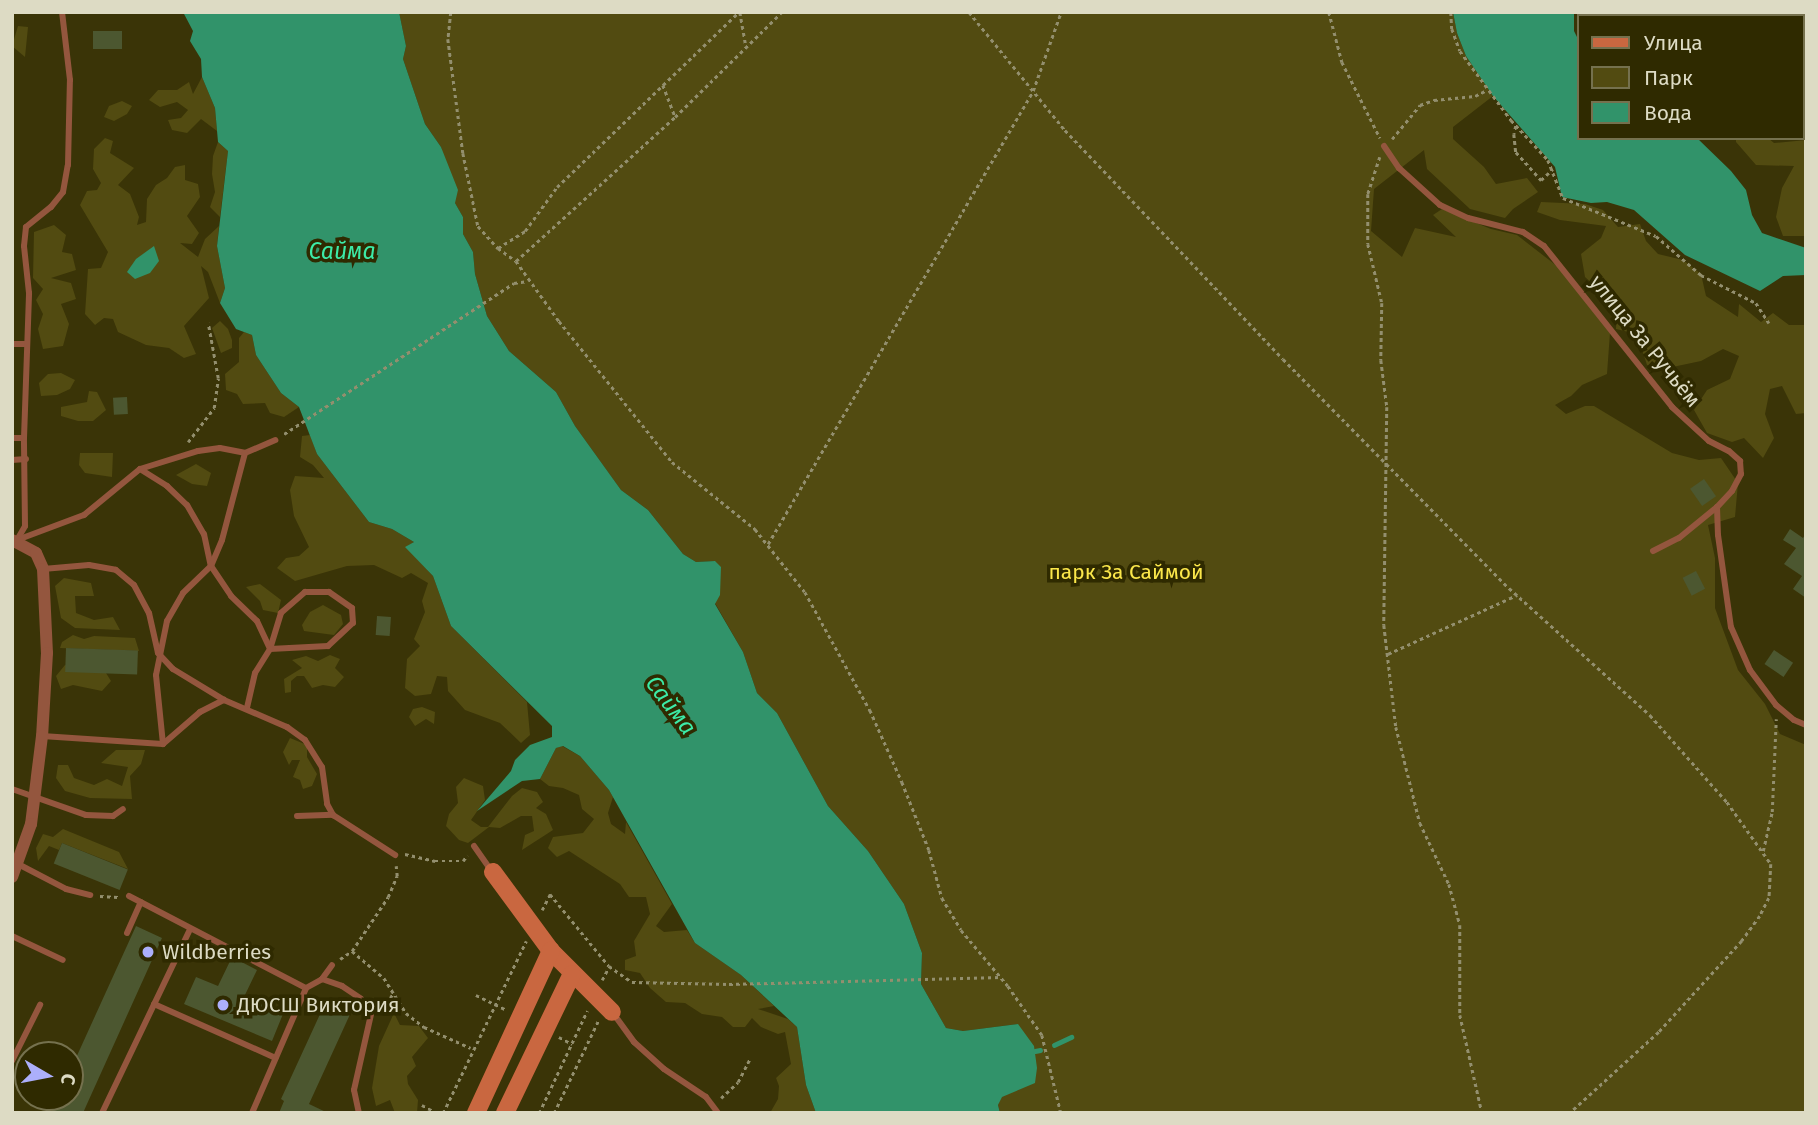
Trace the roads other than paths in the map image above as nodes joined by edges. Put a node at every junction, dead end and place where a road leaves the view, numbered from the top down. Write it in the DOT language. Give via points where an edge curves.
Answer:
graph roads {
  1 [pos="62,12"];
  2 [pos="1384,146"];
  3 [pos="12,344"];
  4 [pos="26,344"];
  5 [pos="12,438"];
  6 [pos="24,438"];
  7 [pos="275,440"];
  8 [pos="245,453"];
  9 [pos="26,459"];
  10 [pos="12,460"];
  11 [pos="140,468"];
  12 [pos="1717,507"];
  13 [pos="15,540"];
  14 [pos="1653,551"];
  15 [pos="211,566"];
  16 [pos="43,569"];
  17 [pos="270,649"];
  18 [pos="158,653"];
  19 [pos="224,700"];
  20 [pos="247,709"];
  21 [pos="1806,726"];
  22 [pos="42,736"];
  23 [pos="163,744"];
  24 [pos="12,789"];
  25 [pos="34,798"];
  26 [pos="123,809"];
  27 [pos="333,815"];
  28 [pos="297,816"];
  29 [pos="474,846"];
  30 [pos="395,855"];
  31 [pos="15,871"];
  32 [pos="493,872"];
  33 [pos="90,895"];
  34 [pos="129,895"];
  35 [pos="141,902"];
  36 [pos="190,929"];
  37 [pos="127,933"];
  38 [pos="12,936"];
  39 [pos="551,951"];
  40 [pos="63,960"];
  41 [pos="332,965"];
  42 [pos="572,974"];
  43 [pos="322,979"];
  44 [pos="306,988"];
  45 [pos="154,1004"];
  46 [pos="40,1005"];
  47 [pos="604,1005"];
  48 [pos="276,1058"];
  49 [pos="12,1061"];
  50 [pos="717,1110"];
  51 [pos="102,1113"];
  52 [pos="252,1113"];
  53 [pos="359,1113"];
  54 [pos="476,1113"];
  55 [pos="505,1113"];
  1 -- 4 [label="lane" via="69,80 68,165 63,192 26,227"];
  2 -- 12 [label="lane, улица За Ручьём" via="1399,168 1440,205 1468,218 1523,232 1544,246 1671,407 1740,461 1741,474"];
  3 -- 4 [label="lane"];
  4 -- 6 [label="lane"];
  5 -- 6 [label="lane"];
  6 -- 9 [label="lane"];
  7 -- 8 [label="lane"];
  8 -- 11 [label="lane" via="220,448"];
  8 -- 15 [label="lane"];
  9 -- 10 [label="lane"];
  9 -- 13 [label="lane" via="25,526"];
  11 -- 13 [label="lane" via="84,515"];
  11 -- 15 [label="lane" via="187,505 204,534"];
  12 -- 14 [label="lane, улица За Ручьём"];
  12 -- 21 [label="lane" via="1731,627 1750,670 1776,705"];
  13 -- 16 [label="street" via="36,553"];
  15 -- 17 [label="lane" via="231,596 257,621"];
  15 -- 18 [label="lane" via="183,593 167,621"];
  16 -- 18 [label="lane" via="89,565 116,570 134,585 149,612"];
  16 -- 22 [label="street" via="47,653"];
  17 -- 17 [label="lane" via="281,614 305,592 329,592 352,608 353,622 328,646"];
  17 -- 20 [label="lane" via="255,673"];
  18 -- 19 [label="lane" via="173,669"];
  18 -- 23 [label="lane"];
  19 -- 20 [label="lane"];
  19 -- 23 [label="lane" via="200,712"];
  20 -- 27 [label="lane" via="306,740 322,767"];
  22 -- 23 [label="lane"];
  22 -- 25 [label="street"];
  24 -- 25 [label="lane"];
  25 -- 26 [label="lane" via="101,817"];
  25 -- 31 [label="street" via="31,824"];
  27 -- 28 [label="lane"];
  27 -- 30 [label="lane"];
  29 -- 32 [label="lane"];
  31 -- 33 [label="lane"];
  32 -- 39 [label="street"];
  34 -- 35 [label="lane"];
  35 -- 36 [label="lane"];
  35 -- 37 [label="lane"];
  36 -- 44 [label="lane"];
  36 -- 45 [label="lane"];
  38 -- 40 [label="lane"];
  39 -- 42 [label="street"];
  39 -- 54 [label="street"];
  41 -- 43 [label="lane"];
  42 -- 47 [label="street"];
  42 -- 55 [label="street"];
  43 -- 44 [label="lane"];
  43 -- 53 [label="lane" via="342,986 372,1010 355,1080"];
  44 -- 48 [label="lane"];
  45 -- 48 [label="lane"];
  45 -- 51 [label="lane"];
  46 -- 49 [label="lane"];
  47 -- 50 [label="lane" via="634,1042"];
  48 -- 52 [label="lane"];
}
